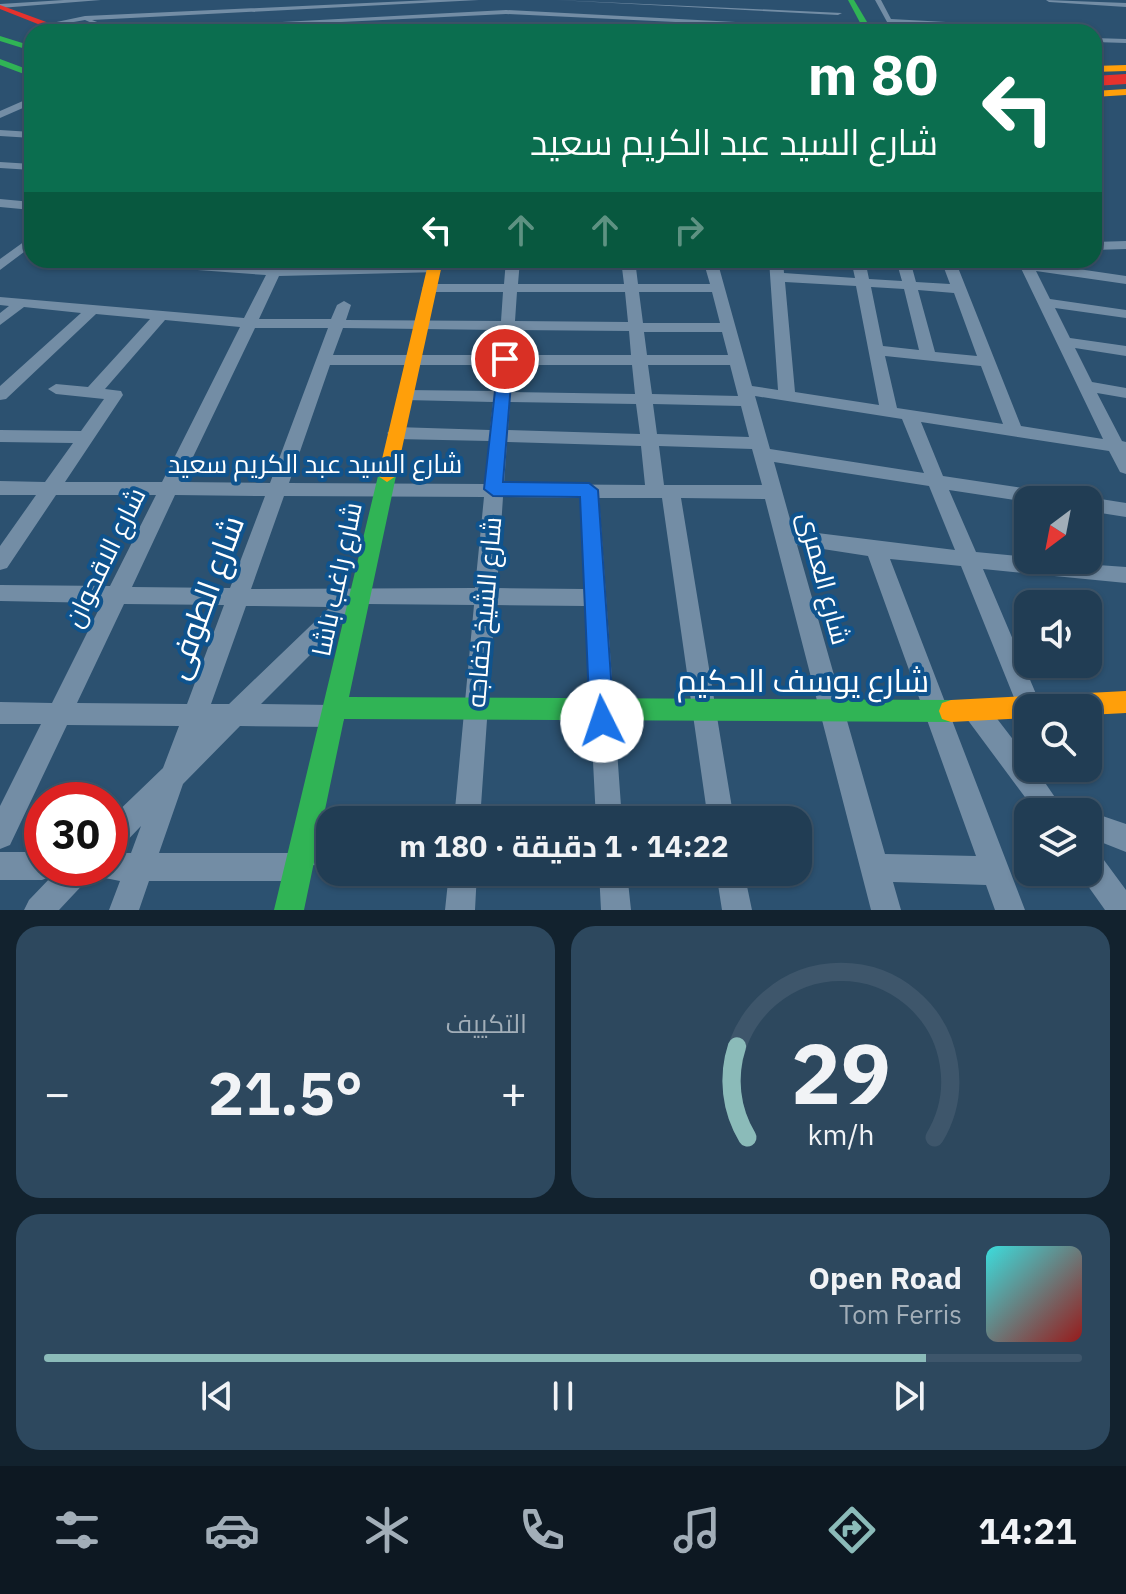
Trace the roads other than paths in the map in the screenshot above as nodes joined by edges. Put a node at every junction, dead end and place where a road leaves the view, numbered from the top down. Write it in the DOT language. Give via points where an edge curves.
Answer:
graph roads {
  1 [pos="98,0"];
  2 [pos="307,0"];
  3 [pos="476,0"];
  4 [pos="508,0"];
  5 [pos="559,0"];
  6 [pos="569,0"];
  7 [pos="740,0"];
  8 [pos="863,0"];
  9 [pos="878,0"];
  10 [pos="1049,0"];
  11 [pos="65,1"];
  12 [pos="610,1"];
  13 [pos="395,2"];
  14 [pos="282,3"];
  15 [pos="696,3"];
  16 [pos="1126,5"];
  17 [pos="0,6"];
  18 [pos="506,12"];
  19 [pos="165,14"];
  20 [pos="841,14"];
  21 [pos="790,15"];
  22 [pos="602,16"];
  23 [pos="397,17"];
  24 [pos="81,18"];
  25 [pos="693,21"];
  26 [pos="56,22"];
  27 [pos="95,24"];
  28 [pos="158,24"];
  29 [pos="277,24"];
  30 [pos="320,24"];
  31 [pos="397,24"];
  32 [pos="502,24"];
  33 [pos="598,24"];
  34 [pos="692,24"];
  35 [pos="885,24"];
  36 [pos="887,24"];
  37 [pos="0,38"];
  38 [pos="1102,40"];
  39 [pos="1126,41"];
  40 [pos="24,46"];
  41 [pos="0,49"];
  42 [pos="24,56"];
  43 [pos="0,62"];
  44 [pos="24,71"];
  45 [pos="1102,72"];
  46 [pos="1102,80"];
  47 [pos="1124,81"];
  48 [pos="1102,85"];
  49 [pos="1102,91"];
  50 [pos="24,104"];
  51 [pos="12,109"];
  52 [pos="24,110"];
  53 [pos="0,115"];
  54 [pos="0,133"];
  55 [pos="24,134"];
  56 [pos="0,165"];
  57 [pos="24,166"];
  58 [pos="0,203"];
  59 [pos="24,205"];
  60 [pos="1126,245"];
  61 [pos="1102,246"];
  62 [pos="0,249"];
  63 [pos="24,252"];
  64 [pos="24,253"];
  65 [pos="0,266"];
  66 [pos="275,268"];
  67 [pos="328,268"];
  68 [pos="512,268"];
  69 [pos="629,268"];
  70 [pos="712,268"];
  71 [pos="777,268"];
  72 [pos="860,268"];
  73 [pos="905,268"];
  74 [pos="951,268"];
  75 [pos="1027,268"];
  76 [pos="1055,268"];
  77 [pos="433,272"];
  78 [pos="778,277"];
  79 [pos="1126,280"];
  80 [pos="863,283"];
  81 [pos="910,286"];
  82 [pos="510,288"];
  83 [pos="632,288"];
  84 [pos="718,288"];
  85 [pos="960,289"];
  86 [pos="0,301"];
  87 [pos="1044,302"];
  88 [pos="21,303"];
  89 [pos="91,311"];
  90 [pos="1126,314"];
  91 [pos="340,315"];
  92 [pos="160,317"];
  93 [pos="0,321"];
  94 [pos="247,323"];
  95 [pos="421,325"];
  96 [pos="507,326"];
  97 [pos="636,327"];
  98 [pos="729,328"];
  99 [pos="1064,342"];
  100 [pos="877,350"];
  101 [pos="1126,351"];
  102 [pos="928,355"];
  103 [pos="413,358"];
  104 [pos="505,359"];
  105 [pos="640,359"];
  106 [pos="324,360"];
  107 [pos="738,360"];
  108 [pos="987,362"];
  109 [pos="1086,386"];
  110 [pos="56,389"];
  111 [pos="94,391"];
  112 [pos="1126,393"];
  113 [pos="0,395"];
  114 [pos="405,395"];
  115 [pos="747,395"];
  116 [pos="502,396"];
  117 [pos="787,396"];
  118 [pos="644,399"];
  119 [pos="899,413"];
  120 [pos="1014,431"];
  121 [pos="396,433"];
  122 [pos="0,436"];
  123 [pos="498,436"];
  124 [pos="85,437"];
  125 [pos="649,440"];
  126 [pos="1121,447"];
  127 [pos="762,449"];
  128 [pos="1126,468"];
  129 [pos="937,483"];
  130 [pos="0,488"];
  131 [pos="49,488"];
  132 [pos="168,488"];
  133 [pos="383,488"];
  134 [pos="277,489"];
  135 [pos="493,489"];
  136 [pos="589,490"];
  137 [pos="662,491"];
  138 [pos="773,492"];
  139 [pos="1014,494"];
  140 [pos="1102,506"];
  141 [pos="1126,510"];
  142 [pos="785,536"];
  143 [pos="876,550"];
  144 [pos="969,559"];
  145 [pos="0,562"];
  146 [pos="1126,575"];
  147 [pos="0,593"];
  148 [pos="116,595"];
  149 [pos="484,596"];
  150 [pos="238,597"];
  151 [pos="357,597"];
  152 [pos="594,598"];
  153 [pos="1025,694"];
  154 [pos="1126,702"];
  155 [pos="1102,703"];
  156 [pos="1014,708"];
  157 [pos="475,709"];
  158 [pos="601,710"];
  159 [pos="702,710"];
  160 [pos="832,710"];
  161 [pos="936,711"];
  162 [pos="976,711"];
  163 [pos="334,712"];
  164 [pos="0,713"];
  165 [pos="58,714"];
  166 [pos="194,716"];
  167 [pos="233,717"];
  168 [pos="172,778"];
  169 [pos="1042,798"];
  170 [pos="468,806"];
  171 [pos="608,806"];
  172 [pos="719,806"];
  173 [pos="128,821"];
  174 [pos="1102,829"];
  175 [pos="0,835"];
  176 [pos="1126,838"];
  177 [pos="311,857"];
  178 [pos="0,866"];
  179 [pos="24,866"];
  180 [pos="128,867"];
  181 [pos="140,867"];
  182 [pos="875,868"];
  183 [pos="995,871"];
  184 [pos="1102,881"];
  185 [pos="62,886"];
  186 [pos="462,886"];
  187 [pos="614,886"];
  188 [pos="733,886"];
  189 [pos="39,910"];
  190 [pos="124,910"];
  191 [pos="289,910"];
  192 [pos="460,910"];
  193 [pos="616,910"];
  194 [pos="737,910"];
  195 [pos="886,910"];
  196 [pos="1010,910"];
  197 [pos="1123,910"];
  1 -- 11 [label="street"];
  2 -- 14 [label="street"];
  3 -- 13 [label="street"];
  4 -- 18 [label="street"];
  5 -- 6 [label="street"];
  6 -- 12 [label="street"];
  7 -- 21 [label="street"];
  8 -- 35 [label="street"];
  9 -- 36 [label="street"];
  10 -- 16 [label="street"];
  11 -- 17 [label="street"];
  12 -- 15 [label="street"];
  12 -- 22 [label="street"];
  13 -- 14 [label="street"];
  13 -- 23 [label="street"];
  14 -- 19 [label="street"];
  14 -- 29 [label="street"];
  15 -- 21 [label="street"];
  15 -- 25 [label="street"];
  17 -- 26 [label="street"];
  18 -- 22 [label="street"];
  18 -- 23 [label="street"];
  18 -- 32 [label="street"];
  19 -- 24 [label="street"];
  19 -- 26 [label="street" via="170,6"];
  19 -- 28 [label="street"];
  20 -- 21 [label="street"];
  20 -- 21 [label="street"];
  21 -- 25 [label="street"];
  22 -- 25 [label="street"];
  22 -- 33 [label="street"];
  23 -- 30 [label="street"];
  23 -- 31 [label="street"];
  24 -- 26 [label="street"];
  24 -- 27 [label="street"];
  25 -- 34 [label="street"];
  37 -- 40 [label="street"];
  38 -- 39 [label="street"];
  41 -- 42 [label="street"];
  43 -- 44 [label="street"];
  45 -- 47 [label="street"];
  46 -- 47 [label="street, bridge"];
  47 -- 48 [label="street, bridge"];
  47 -- 49 [label="street"];
  50 -- 51 [label="street"];
  51 -- 52 [label="street"];
  51 -- 53 [label="street"];
  54 -- 55 [label="street"];
  56 -- 57 [label="street"];
  58 -- 59 [label="street"];
  60 -- 61 [label="street"];
  62 -- 63 [label="street"];
  64 -- 65 [label="street"];
  66 -- 94 [label="street, شارع الاقحوان"];
  67 -- 77 [label="street"];
  68 -- 82 [label="street, شارع الشيخ خفاجه"];
  69 -- 83 [label="street"];
  70 -- 84 [label="street, شارع العمرى"];
  71 -- 78 [label="street"];
  72 -- 80 [label="street"];
  73 -- 81 [label="street"];
  74 -- 85 [label="street"];
  75 -- 87 [label="street"];
  76 -- 79 [label="street"];
  77 -- 82 [label="street"];
  77 -- 95 [label="street, شارع راغب باشا"];
  78 -- 80 [label="street"];
  78 -- 117 [label="street"];
  80 -- 81 [label="street"];
  80 -- 100 [label="street"];
  81 -- 85 [label="street"];
  81 -- 102 [label="street"];
  82 -- 83 [label="street"];
  82 -- 96 [label="street, شارع الشيخ خفاجه"];
  83 -- 84 [label="street"];
  83 -- 97 [label="street"];
  84 -- 98 [label="street, شارع العمرى"];
  85 -- 108 [label="street"];
  86 -- 88 [label="street"];
  87 -- 90 [label="street"];
  87 -- 99 [label="street"];
  88 -- 89 [label="street"];
  88 -- 93 [label="street"];
  89 -- 92 [label="street"];
  89 -- 113 [label="street"];
  91 -- 94 [label="street"];
  91 -- 95 [label="street"];
  91 -- 106 [label="street, شارع الطوفى"];
  92 -- 94 [label="street"];
  92 -- 111 [label="street"];
  94 -- 132 [label="street, شارع الاقحوان"];
  95 -- 96 [label="street"];
  95 -- 103 [label="street, شارع راغب باشا"];
  96 -- 97 [label="street"];
  96 -- 104 [label="street, شارع الشيخ خفاجه"];
  97 -- 98 [label="street"];
  97 -- 105 [label="street"];
  98 -- 107 [label="street, شارع العمرى"];
  99 -- 101 [label="street"];
  99 -- 109 [label="street"];
  100 -- 102 [label="street"];
  100 -- 119 [label="street"];
  102 -- 108 [label="street"];
  103 -- 104 [label="street"];
  103 -- 106 [label="street"];
  103 -- 114 [label="street, شارع راغب باشا"];
  104 -- 105 [label="street"];
  104 -- 116 [label="street, شارع الشيخ خفاجه"];
  105 -- 107 [label="street"];
  105 -- 118 [label="street"];
  106 -- 134 [label="street, شارع الطوفى"];
  107 -- 115 [label="street, شارع العمرى"];
  108 -- 120 [label="street"];
  109 -- 112 [label="street"];
  109 -- 126 [label="street"];
  110 -- 111 [label="street"];
  111 -- 124 [label="street" via="115,395"];
  114 -- 116 [label="street"];
  114 -- 121 [label="street, شارع راغب باشا"];
  115 -- 117 [label="street"];
  115 -- 118 [label="street"];
  115 -- 127 [label="street, شارع العمرى"];
  116 -- 118 [label="street"];
  116 -- 123 [label="street, شارع الشيخ خفاجه"];
  117 -- 119 [label="street"];
  118 -- 125 [label="street"];
  119 -- 120 [label="street"];
  119 -- 129 [label="street"];
  120 -- 126 [label="street"];
  121 -- 123 [label="street"];
  121 -- 133 [label="street, شارع راغب باشا"];
  122 -- 124 [label="street"];
  123 -- 125 [label="street"];
  123 -- 135 [label="street, شارع الشيخ خفاجه"];
  124 -- 131 [label="street"];
  125 -- 127 [label="street"];
  125 -- 137 [label="street"];
  126 -- 128 [label="street"];
  127 -- 129 [label="street"];
  127 -- 138 [label="street, شارع العمرى"];
  129 -- 139 [label="street"];
  129 -- 144 [label="street"];
  130 -- 131 [label="street, شارع السيد عبد الكريم سعيد"];
  131 -- 132 [label="street, شارع السيد عبد الكريم سعيد"];
  131 -- 145 [label="street"];
  132 -- 134 [label="street, شارع السيد عبد الكريم سعيد"];
  132 -- 148 [label="street, شارع الاقحوان"];
  133 -- 134 [label="street, شارع السيد عبد الكريم سعيد"];
  133 -- 135 [label="street, شارع السيد عبد الكريم سعيد"];
  133 -- 151 [label="street, شارع راغب باشا"];
  134 -- 150 [label="street, شارع الطوفى"];
  135 -- 136 [label="street, شارع السيد عبد الكريم سعيد"];
  135 -- 149 [label="street, شارع الشيخ خفاجه"];
  136 -- 137 [label="street, شارع السيد عبد الكريم سعيد"];
  136 -- 152 [label="street"];
  137 -- 138 [label="street, شارع السيد عبد الكريم سعيد"];
  137 -- 159 [label="street"];
  138 -- 142 [label="street, شارع العمرى"];
  140 -- 141 [label="street"];
  142 -- 143 [label="street"];
  142 -- 160 [label="street, شارع العمرى"];
  143 -- 144 [label="street"];
  143 -- 161 [label="street"];
  144 -- 146 [label="street"];
  144 -- 153 [label="street"];
  147 -- 148 [label="street"];
  148 -- 150 [label="street"];
  148 -- 165 [label="street, شارع الاقحوان"];
  149 -- 151 [label="street"];
  149 -- 152 [label="street"];
  149 -- 157 [label="street, شارع الشيخ خفاجه"];
  150 -- 151 [label="street"];
  150 -- 166 [label="street, شارع الطوفى"];
  151 -- 163 [label="street, شارع راغب باشا"];
  151 -- 167 [label="street"];
  152 -- 158 [label="street"];
  154 -- 155 [label="street, شارع يوسف الحكيم"];
  156 -- 162 [label="street, شارع يوسف الحكيم"];
  157 -- 158 [label="street, شارع يوسف الحكيم"];
  157 -- 163 [label="street, شارع يوسف الحكيم"];
  157 -- 170 [label="street, شارع الشيخ خفاجه"];
  158 -- 159 [label="street, شارع يوسف الحكيم"];
  158 -- 171 [label="street"];
  159 -- 160 [label="street, شارع يوسف الحكيم"];
  159 -- 172 [label="street"];
  160 -- 161 [label="street, شارع يوسف الحكيم"];
  160 -- 182 [label="street, شارع العمرى"];
  161 -- 162 [label="street, شارع يوسف الحكيم"];
  161 -- 183 [label="street"];
  162 -- 169 [label="street"];
  163 -- 167 [label="street"];
  163 -- 177 [label="street, شارع راغب باشا"];
  164 -- 165 [label="street"];
  165 -- 166 [label="street"];
  165 -- 175 [label="street, شارع الاقحوان"];
  166 -- 167 [label="street"];
  166 -- 168 [label="street, شارع الطوفى"];
  167 -- 168 [label="street"];
  168 -- 173 [label="street"];
  168 -- 181 [label="street, شارع الطوفى"];
  174 -- 176 [label="street"];
  177 -- 181 [label="street"];
  177 -- 191 [label="street, شارع راغب باشا"];
  178 -- 179 [label="street"];
  180 -- 181 [label="street"];
  181 -- 190 [label="street, شارع الطوفى"];
  182 -- 183 [label="street"];
  182 -- 195 [label="street, شارع العمرى"];
  183 -- 196 [label="street"];
  184 -- 197 [label="street"];
  185 -- 189 [label="street"];
  186 -- 192 [label="street"];
  187 -- 193 [label="street"];
  188 -- 194 [label="street"];
}
